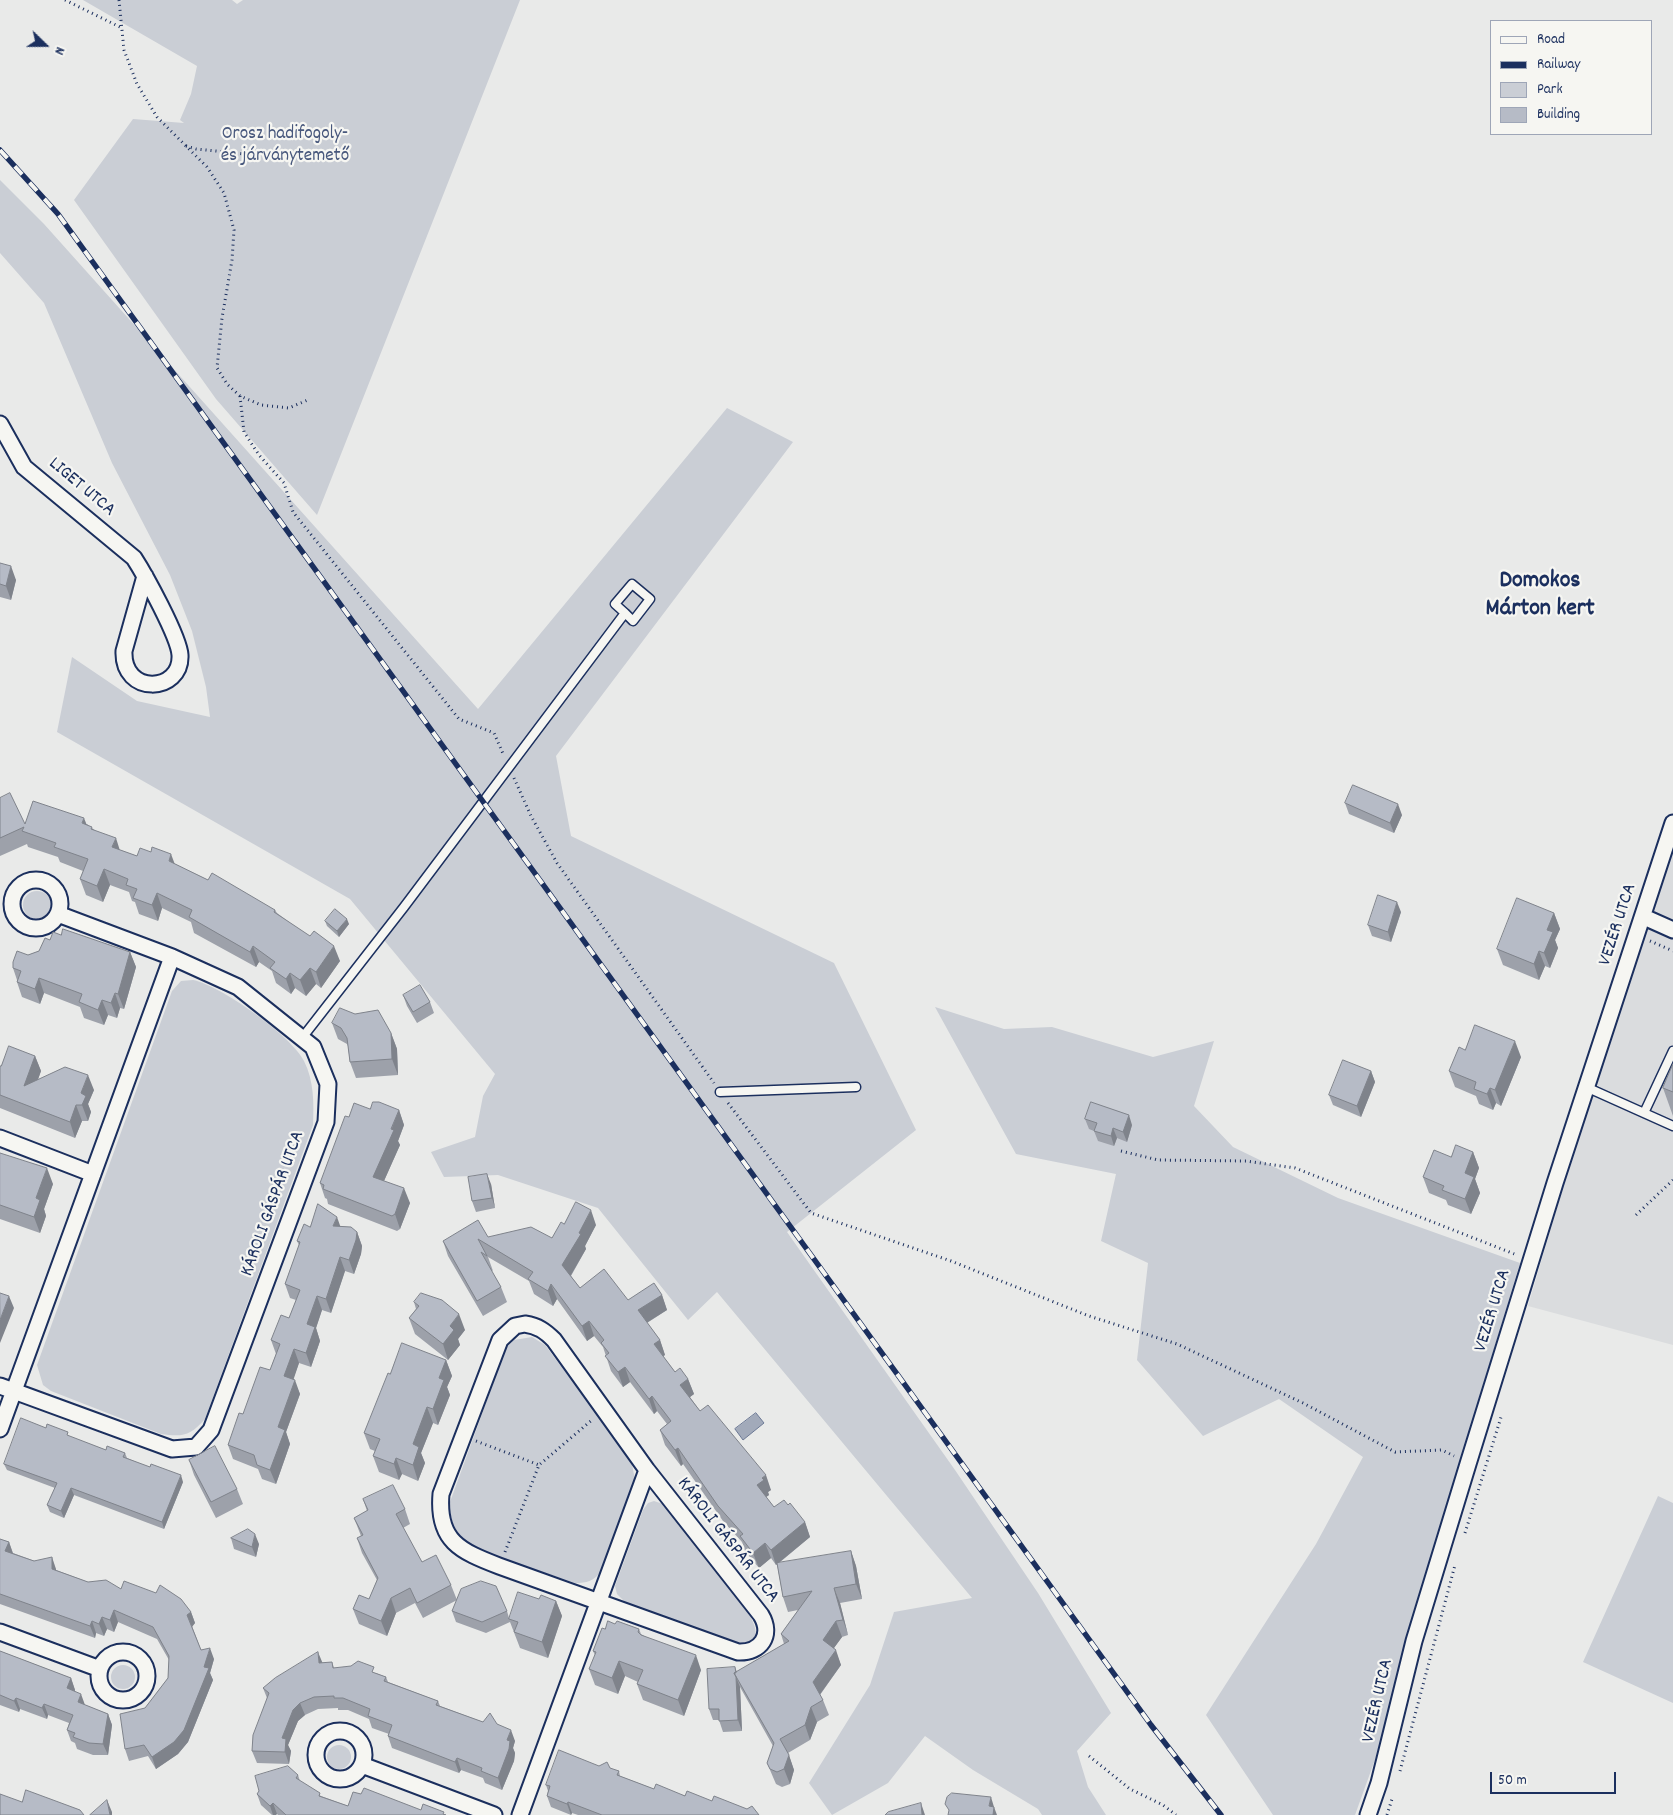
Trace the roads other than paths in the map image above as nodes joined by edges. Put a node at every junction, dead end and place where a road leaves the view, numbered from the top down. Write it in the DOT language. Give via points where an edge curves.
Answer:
graph roads {
  1 [pos="0,424"];
  2 [pos="145,576"];
  3 [pos="625,613"];
  4 [pos="1673,823"];
  5 [pos="58,914"];
  6 [pos="1650,919"];
  7 [pos="1673,930"];
  8 [pos="172,957"];
  9 [pos="302,1038"];
  10 [pos="1673,1051"];
  11 [pos="856,1087"];
  12 [pos="1586,1087"];
  13 [pos="720,1092"];
  14 [pos="1644,1113"];
  15 [pos="1673,1126"];
  16 [pos="0,1138"];
  17 [pos="93,1174"];
  18 [pos="7,1389"];
  19 [pos="0,1429"];
  20 [pos="647,1470"];
  21 [pos="598,1603"];
  22 [pos="0,1632"];
  23 [pos="100,1669"];
  24 [pos="362,1765"];
  25 [pos="494,1815"];
  26 [pos="520,1815"];
  27 [pos="1368,1815"];
  1 -- 2 [label="street, LIGET UTCA" via="24,467 134,558"];
  2 -- 2 [label="street, LIGET UTCA" via="123,660 135,680 150,685 172,676 177,670 180,654"];
  3 -- 3 [label="lane" via="615,604 632,584 650,599 633,621"];
  3 -- 9 [label="lane"];
  4 -- 6 [label="street, VEZÉR UTCA"];
  5 -- 8 [label="street, KÁROLI GÁSPÁR UTCA"];
  6 -- 7 [label="street"];
  6 -- 12 [label="street, VEZÉR UTCA"];
  8 -- 9 [label="street, KÁROLI GÁSPÁR UTCA" via="238,987"];
  8 -- 17 [label="street"];
  9 -- 18 [label="street, KÁROLI GÁSPÁR UTCA" via="312,1047 328,1084 326,1122 211,1430 196,1447 172,1449"];
  10 -- 14 [label="lane"];
  11 -- 13 [label="lane"];
  12 -- 14 [label="lane"];
  12 -- 27 [label="street, VEZÉR UTCA" via="1414,1641 1380,1783"];
  14 -- 15 [label="lane"];
  16 -- 17 [label="street"];
  17 -- 18 [label="street"];
  18 -- 19 [label="street"];
  20 -- 21 [label="street, KÁROLI GÁSPÁR UTCA"];
  20 -- 21 [label="street, KÁROLI GÁSPÁR UTCA" via="761,1615 766,1631 764,1638 756,1649 738,1652"];
  20 -- 21 [label="street, KÁROLI GÁSPÁR UTCA" via="546,1332 535,1326 515,1326 500,1340 441,1494 440,1512 444,1529 466,1554"];
  21 -- 26 [label="street, KÁROLI GÁSPÁR UTCA"];
  22 -- 23 [label="street"];
  24 -- 25 [label="street"];
}
